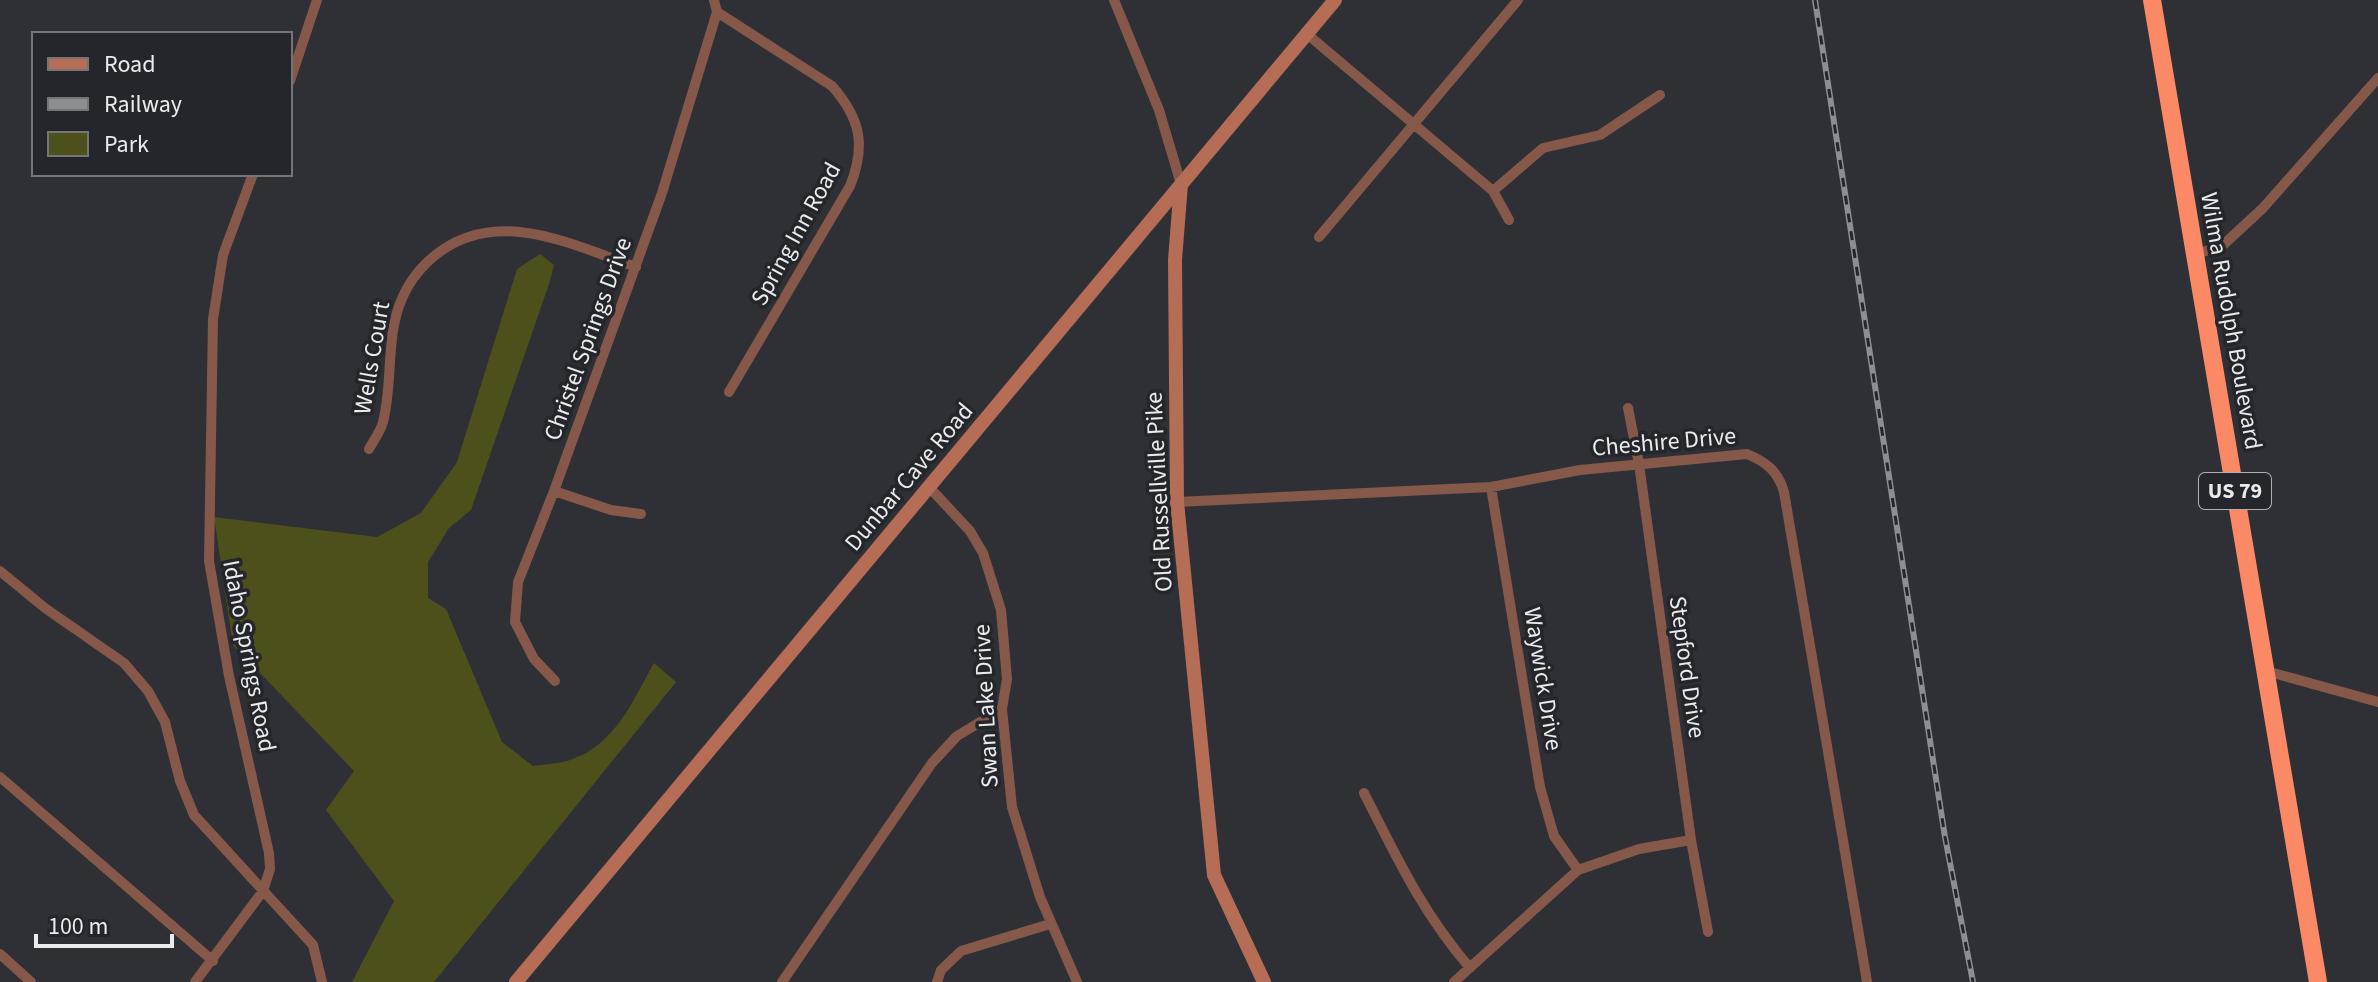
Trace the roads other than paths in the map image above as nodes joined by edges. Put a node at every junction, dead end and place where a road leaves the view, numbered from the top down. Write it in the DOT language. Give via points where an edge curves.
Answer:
graph roads {
  1 [pos="317,0"];
  2 [pos="714,0"];
  3 [pos="1114,0"];
  4 [pos="1335,0"];
  5 [pos="1518,0"];
  6 [pos="2152,0"];
  7 [pos="717,12"];
  8 [pos="1307,34"];
  9 [pos="292,75"];
  10 [pos="2378,78"];
  11 [pos="1660,95"];
  12 [pos="1414,123"];
  13 [pos="252,176"];
  14 [pos="1181,184"];
  15 [pos="1493,191"];
  16 [pos="1509,220"];
  17 [pos="1319,237"];
  18 [pos="2196,254"];
  19 [pos="636,267"];
  20 [pos="729,392"];
  21 [pos="1628,408"];
  22 [pos="369,449"];
  23 [pos="1639,464"];
  24 [pos="929,487"];
  25 [pos="1491,487"];
  26 [pos="554,491"];
  27 [pos="1177,502"];
  28 [pos="641,514"];
  29 [pos="0,571"];
  30 [pos="2266,671"];
  31 [pos="555,681"];
  32 [pos="2378,702"];
  33 [pos="1002,709"];
  34 [pos="0,777"];
  35 [pos="1364,793"];
  36 [pos="1691,840"];
  37 [pos="1578,870"];
  38 [pos="263,891"];
  39 [pos="1050,924"];
  40 [pos="1708,932"];
  41 [pos="0,954"];
  42 [pos="213,961"];
  43 [pos="1470,968"];
  44 [pos="31,982"];
  45 [pos="195,982"];
  46 [pos="322,982"];
  47 [pos="516,982"];
  48 [pos="782,982"];
  49 [pos="937,982"];
  50 [pos="1077,982"];
  51 [pos="1264,982"];
  52 [pos="1454,982"];
  53 [pos="1867,982"];
  54 [pos="2318,982"];
  1 -- 9 [label="street"];
  2 -- 7 [label="street"];
  3 -- 14 [label="street, Old Russellville Pike" via="1163,120"];
  4 -- 8 [label="main road, Dunbar Cave Road"];
  5 -- 12 [label="street"];
  6 -- 18 [label="highway, Wilma Rudolph Boulevard / US 79"];
  7 -- 19 [label="street, Christel Springs Drive"];
  7 -- 20 [label="street, Spring Inn Road" via="832,86 854,117 860,150 850,186"];
  8 -- 12 [label="street"];
  8 -- 14 [label="main road, Dunbar Cave Road"];
  10 -- 18 [label="street" via="2263,208 2222,246"];
  11 -- 15 [label="street" via="1600,135 1543,148"];
  12 -- 15 [label="street"];
  12 -- 17 [label="street"];
  13 -- 38 [label="street, Idaho Springs Road" via="223,255 213,319 209,561 269,853"];
  14 -- 24 [label="main road, Dunbar Cave Road"];
  14 -- 27 [label="main road, Old Russellville Pike" via="1175,260"];
  15 -- 16 [label="street"];
  18 -- 30 [label="highway, Wilma Rudolph Boulevard / US 79"];
  19 -- 22 [label="street, Wells Court" via="525,231 482,232 441,251 404,294 394,323 383,424"];
  19 -- 26 [label="street, Christel Springs Drive"];
  21 -- 23 [label="street, Stepford Drive"];
  23 -- 25 [label="street, Cheshire Drive"];
  23 -- 36 [label="street, Stepford Drive"];
  23 -- 53 [label="street, Cheshire Drive" via="1747,454 1765,462 1780,479"];
  24 -- 33 [label="street, Swan Lake Drive" via="970,531 991,577 1001,610 1007,679"];
  24 -- 47 [label="main road, Dunbar Cave Road"];
  25 -- 27 [label="street, Cheshire Drive"];
  25 -- 37 [label="street, Waywick Drive" via="1540,787 1554,836"];
  26 -- 28 [label="street"];
  26 -- 31 [label="street, Christel Springs Drive" via="518,582 515,622 534,659"];
  27 -- 51 [label="main road, Old Russellville Pike" via="1214,875"];
  29 -- 38 [label="street" via="124,663 148,691 165,722 194,815"];
  30 -- 32 [label="street"];
  30 -- 54 [label="highway, Wilma Rudolph Boulevard / US 79"];
  33 -- 39 [label="street, Swan Lake Drive" via="1012,807"];
  33 -- 48 [label="street" via="957,736 932,763"];
  34 -- 42 [label="street"];
  35 -- 43 [label="street" via="1417,896"];
  36 -- 37 [label="street" via="1639,849"];
  36 -- 40 [label="street, Stepford Drive"];
  37 -- 43 [label="street"];
  38 -- 42 [label="street, Idaho Springs Road"];
  38 -- 46 [label="street" via="313,945"];
  39 -- 49 [label="street" via="961,951 941,970"];
  39 -- 50 [label="street, Swan Lake Drive"];
  41 -- 44 [label="street"];
  42 -- 45 [label="street, Idaho Springs Road"];
  43 -- 52 [label="street"];
}
